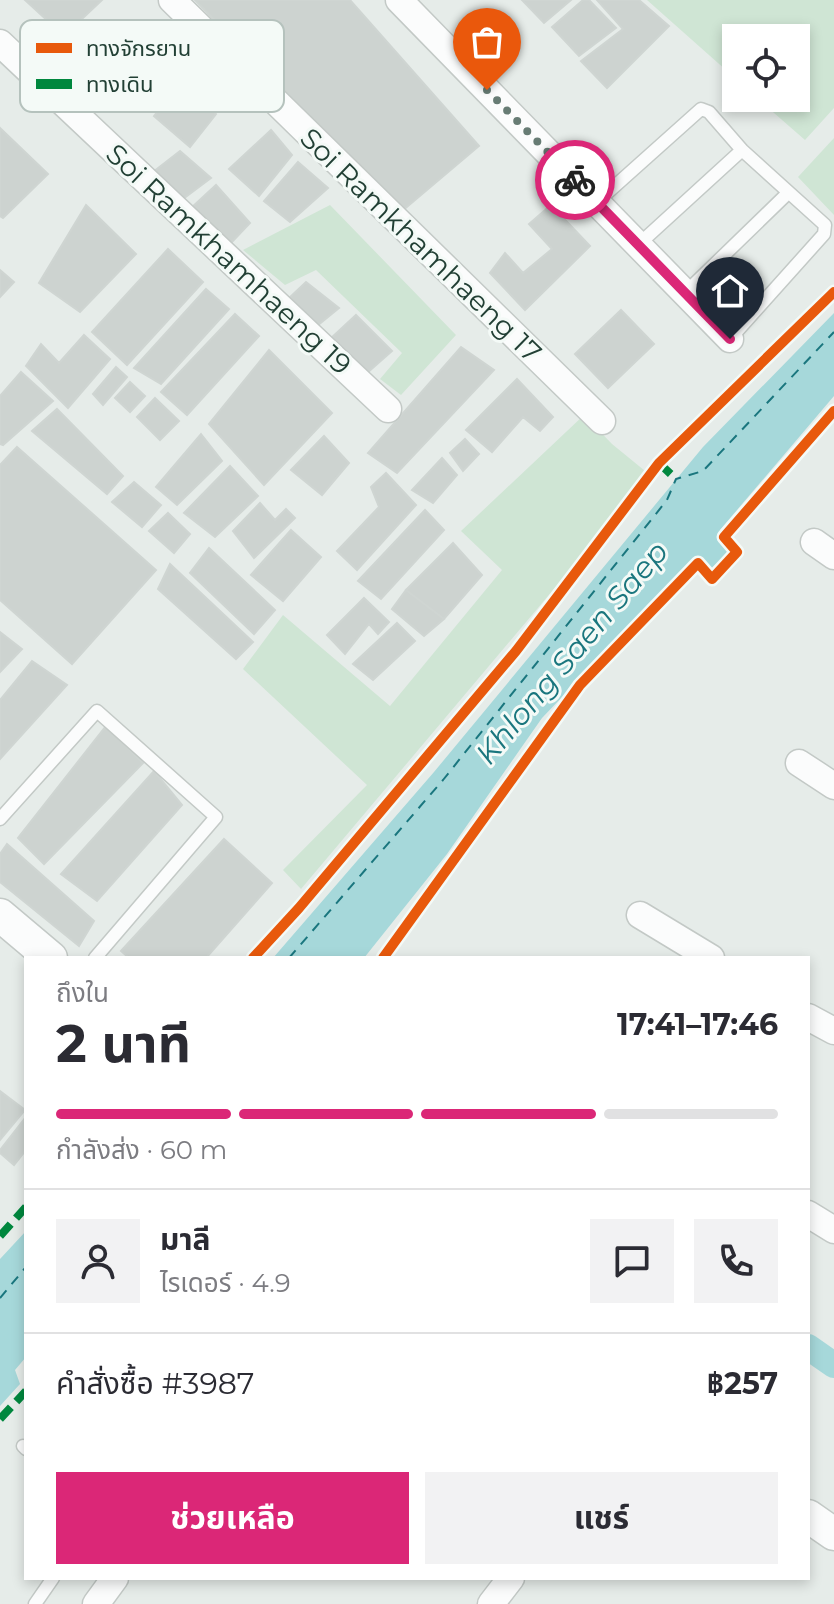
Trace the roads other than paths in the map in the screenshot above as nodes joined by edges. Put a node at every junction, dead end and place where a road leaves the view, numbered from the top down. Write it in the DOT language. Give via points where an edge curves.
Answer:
graph roads {
  1 [pos="172,0"];
  2 [pos="399,0"];
  3 [pos="192,20"];
  4 [pos="0,43"];
  5 [pos="20,62"];
  6 [pos="284,110"];
  7 [pos="73,112"];
  8 [pos="742,150"];
  9 [pos="788,193"];
  10 [pos="597,202"];
  11 [pos="638,245"];
  12 [pos="685,293"];
  13 [pos="730,339"];
  14 [pos="388,409"];
  15 [pos="602,421"];
  16 [pos="799,763"];
  17 [pos="834,786"];
  18 [pos="0,819"];
  19 [pos="0,915"];
  20 [pos="640,915"];
  21 [pos="49,956"];
  22 [pos="97,956"];
  23 [pos="708,956"];
  24 [pos="810,1018"];
  25 [pos="834,1031"];
  26 [pos="810,1215"];
  27 [pos="834,1230"];
  28 [pos="810,1517"];
  29 [pos="834,1534"];
  30 [pos="52,1580"];
  31 [pos="114,1580"];
  32 [pos="509,1580"];
  33 [pos="35,1604"];
  34 [pos="96,1604"];
  35 [pos="491,1604"];
  1 -- 3 [label="street, Soi Ramkhamhaeng 17"];
  2 -- 10 [label="street"];
  4 -- 5 [label="street, Soi Ramkhamhaeng 19"];
  6 -- 15 [label="street, Soi Ramkhamhaeng 17"];
  7 -- 14 [label="street, Soi Ramkhamhaeng 19"];
  8 -- 9 [label="lane"];
  8 -- 10 [label="lane" via="701,109"];
  8 -- 11 [label="lane"];
  9 -- 12 [label="lane"];
  9 -- 13 [label="lane" via="826,231"];
  10 -- 11 [label="street"];
  11 -- 12 [label="street"];
  12 -- 13 [label="street"];
  16 -- 17 [label="street"];
  18 -- 22 [label="lane" via="97,711 216,817"];
  19 -- 21 [label="street"];
  20 -- 23 [label="street"];
  24 -- 25 [label="street"];
  26 -- 27 [label="street"];
  28 -- 29 [label="street"];
  30 -- 33 [label="lane"];
  31 -- 34 [label="street"];
  32 -- 35 [label="street"];
}
